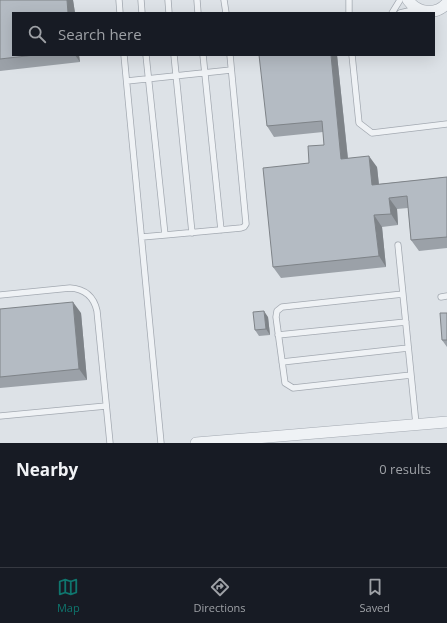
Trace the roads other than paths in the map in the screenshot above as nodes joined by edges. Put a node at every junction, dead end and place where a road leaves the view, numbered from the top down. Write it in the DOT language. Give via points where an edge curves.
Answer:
graph roads {
  1 [pos="119,0"];
  2 [pos="141,0"];
  3 [pos="168,0"];
  4 [pos="197,0"];
  5 [pos="224,0"];
  6 [pos="349,0"];
  7 [pos="400,0"];
  8 [pos="408,0"];
  9 [pos="447,3"];
  10 [pos="418,9"];
  11 [pos="120,12"];
  12 [pos="142,12"];
  13 [pos="169,12"];
  14 [pos="198,12"];
  15 [pos="226,12"];
  16 [pos="349,12"];
  17 [pos="393,12"];
  18 [pos="404,12"];
  19 [pos="433,12"];
  20 [pos="435,12"];
  21 [pos="447,14"];
  22 [pos="124,56"];
  23 [pos="146,56"];
  24 [pos="174,56"];
  25 [pos="202,56"];
  26 [pos="230,56"];
  27 [pos="352,56"];
  28 [pos="231,70"];
  29 [pos="204,73"];
  30 [pos="176,76"];
  31 [pos="149,79"];
  32 [pos="127,81"];
  33 [pos="447,124"];
  34 [pos="220,230"];
  35 [pos="192,232"];
  36 [pos="164,235"];
  37 [pos="142,237"];
  38 [pos="398,245"];
  39 [pos="403,294"];
  40 [pos="0,295"];
  41 [pos="406,322"];
  42 [pos="278,335"];
  43 [pos="408,348"];
  44 [pos="282,362"];
  45 [pos="411,375"];
  46 [pos="106,406"];
  47 [pos="0,416"];
  48 [pos="447,422"];
  49 [pos="416,424"];
  50 [pos="110,443"];
  51 [pos="161,443"];
  52 [pos="196,443"];
  1 -- 11 [label="lane"];
  2 -- 12 [label="lane"];
  3 -- 13 [label="lane"];
  4 -- 14 [label="lane"];
  5 -- 15 [label="lane"];
  6 -- 16 [label="lane"];
  7 -- 17 [label="lane"];
  8 -- 10 [label="street"];
  9 -- 19 [label="street"];
  10 -- 18 [label="lane"];
  10 -- 19 [label="street"];
  20 -- 21 [label="street"];
  22 -- 32 [label="lane"];
  23 -- 31 [label="lane"];
  24 -- 30 [label="lane"];
  25 -- 29 [label="lane"];
  26 -- 28 [label="lane"];
  27 -- 33 [label="lane" via="359,123 372,132"];
  28 -- 29 [label="lane"];
  28 -- 34 [label="lane" via="246,224 241,228"];
  29 -- 30 [label="lane"];
  29 -- 34 [label="lane"];
  30 -- 31 [label="lane"];
  30 -- 35 [label="lane"];
  31 -- 32 [label="lane"];
  31 -- 36 [label="lane"];
  32 -- 37 [label="lane"];
  34 -- 35 [label="lane"];
  35 -- 36 [label="lane"];
  36 -- 37 [label="lane"];
  37 -- 51 [label="lane"];
  38 -- 39 [label="lane"];
  39 -- 41 [label="lane"];
  39 -- 42 [label="lane" via="282,307 277,311 276,317"];
  40 -- 46 [label="lane" via="70,288 82,290 94,301"];
  41 -- 42 [label="lane"];
  41 -- 43 [label="lane"];
  42 -- 44 [label="lane"];
  43 -- 44 [label="lane"];
  43 -- 45 [label="lane"];
  44 -- 45 [label="lane" via="284,383 293,388"];
  45 -- 49 [label="lane"];
  46 -- 47 [label="lane"];
  46 -- 50 [label="lane"];
  48 -- 49 [label="street"];
  49 -- 52 [label="street"];
}
